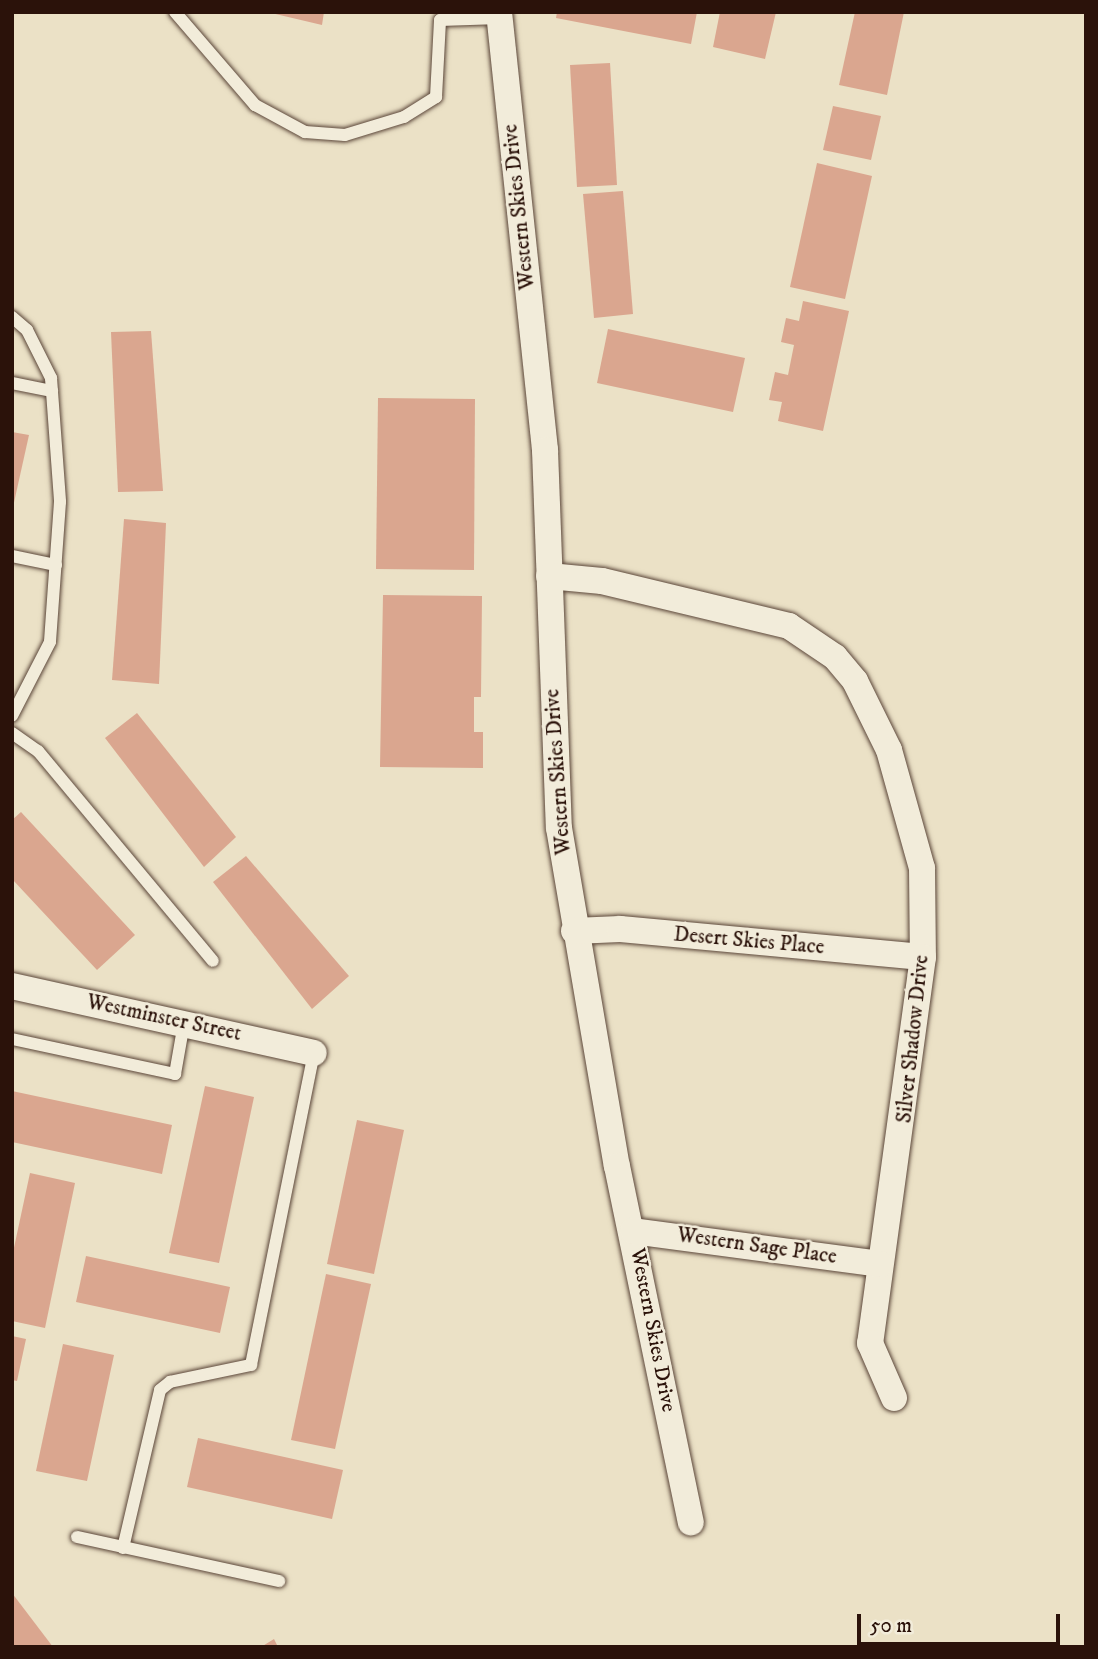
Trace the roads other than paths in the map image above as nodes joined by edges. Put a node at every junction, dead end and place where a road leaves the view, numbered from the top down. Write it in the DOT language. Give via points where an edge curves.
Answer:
graph roads {
  1 [pos="175,12"];
  2 [pos="500,15"];
  3 [pos="440,16"];
  4 [pos="12,317"];
  5 [pos="12,383"];
  6 [pos="52,391"];
  7 [pos="12,556"];
  8 [pos="56,565"];
  9 [pos="549,576"];
  10 [pos="12,716"];
  11 [pos="12,733"];
  12 [pos="575,931"];
  13 [pos="923,957"];
  14 [pos="213,961"];
  15 [pos="12,986"];
  16 [pos="184,1023"];
  17 [pos="12,1039"];
  18 [pos="314,1053"];
  19 [pos="633,1231"];
  20 [pos="880,1264"];
  21 [pos="894,1398"];
  22 [pos="691,1522"];
  23 [pos="77,1538"];
  24 [pos="123,1548"];
  25 [pos="279,1581"];
  1 -- 3 [label="lane" via="255,105 305,132 345,135 404,117 436,97"];
  2 -- 3 [label="lane"];
  2 -- 9 [label="street, Western Skies Drive" via="545,450"];
  4 -- 6 [label="lane" via="41,355"];
  5 -- 6 [label="lane"];
  6 -- 8 [label="lane" via="60,502"];
  7 -- 8 [label="lane"];
  8 -- 10 [label="lane" via="50,642"];
  9 -- 12 [label="street, Western Skies Drive" via="555,788"];
  9 -- 13 [label="street, Silver Shadow Drive" via="764,615 835,657 869,702 909,809 922,867"];
  11 -- 14 [label="lane" via="38,751"];
  12 -- 13 [label="street, Desert Skies Place" via="620,929"];
  12 -- 19 [label="street, Western Skies Drive"];
  13 -- 20 [label="street, Silver Shadow Drive" via="915,1054"];
  15 -- 16 [label="street, Westminster Street"];
  16 -- 17 [label="lane" via="175,1074"];
  16 -- 18 [label="street, Westminster Street"];
  18 -- 24 [label="lane" via="251,1365 170,1382 160,1390"];
  19 -- 20 [label="street, Western Sage Place"];
  19 -- 22 [label="street, Western Skies Drive"];
  20 -- 21 [label="street, Silver Shadow Drive" via="870,1343"];
  23 -- 24 [label="lane"];
  24 -- 25 [label="lane"];
}
